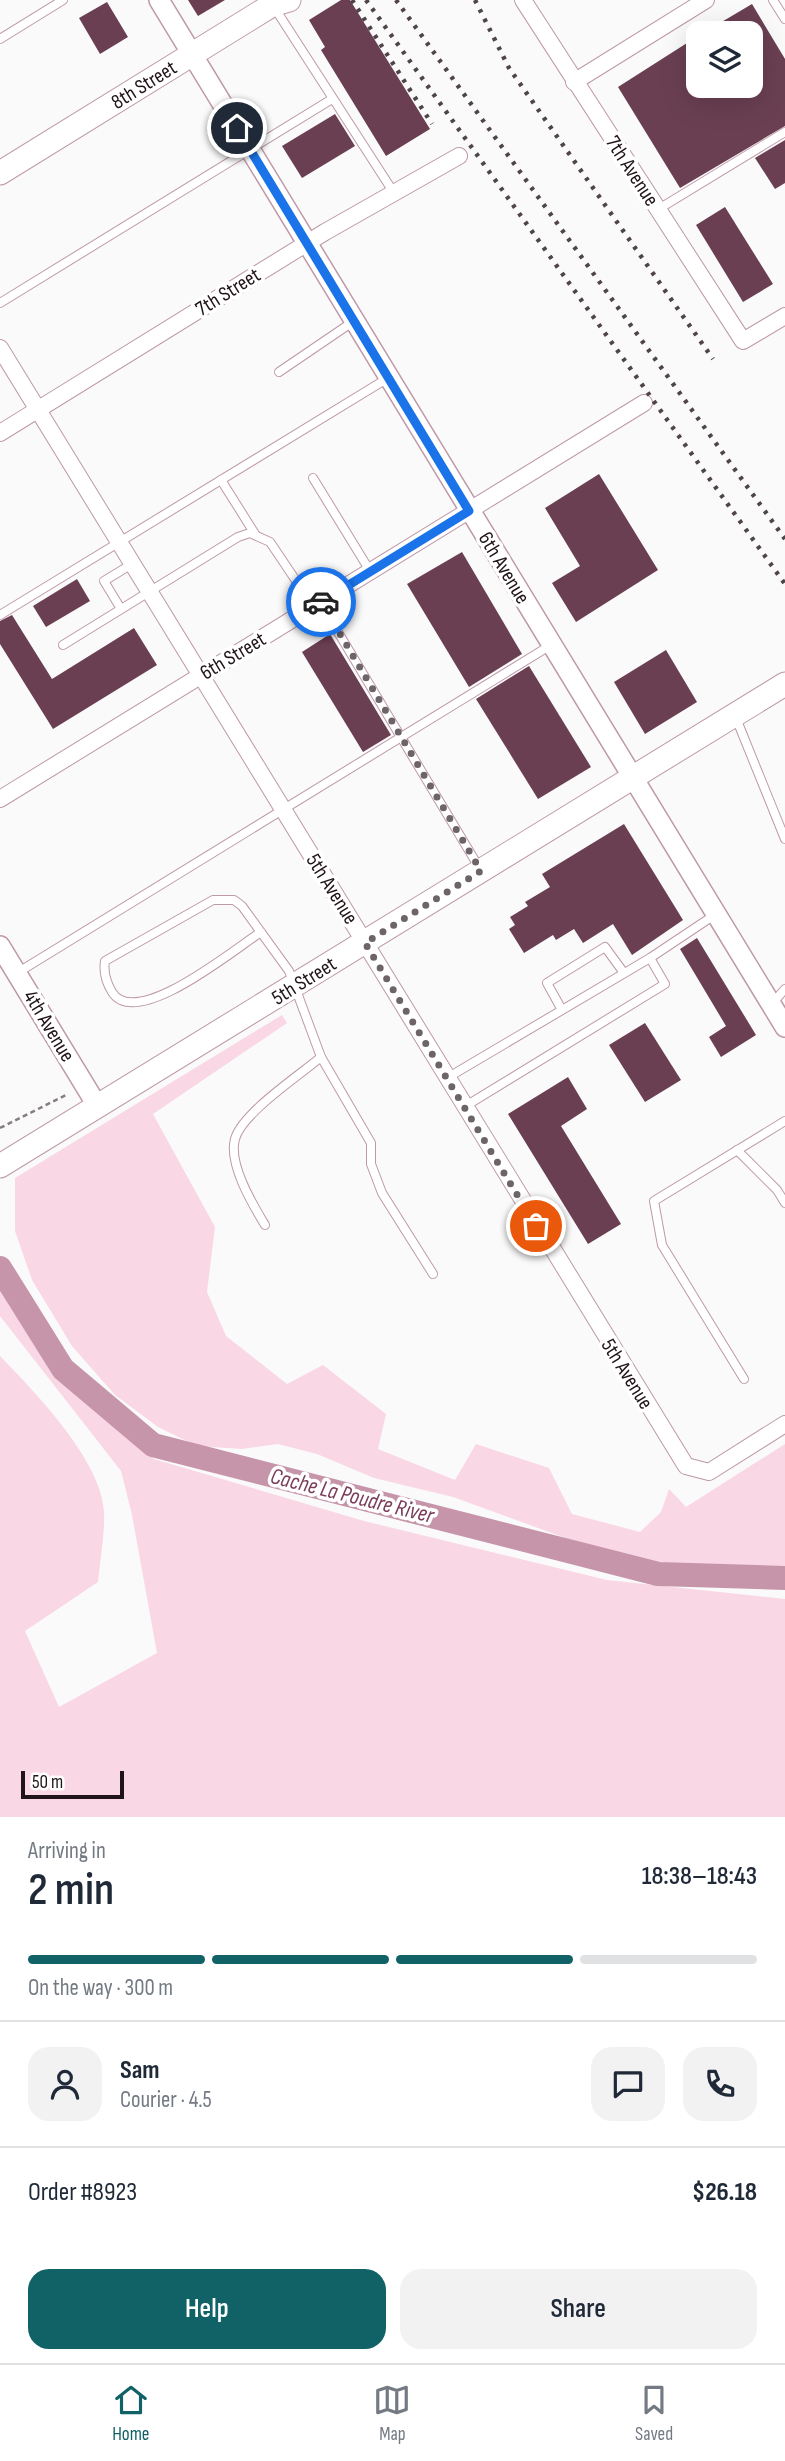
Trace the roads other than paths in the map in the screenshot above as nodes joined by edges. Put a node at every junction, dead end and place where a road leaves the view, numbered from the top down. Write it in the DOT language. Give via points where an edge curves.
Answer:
graph roads {
  1 [pos="63,0"];
  2 [pos="159,0"];
  3 [pos="523,0"];
  4 [pos="706,0"];
  5 [pos="774,0"];
  6 [pos="280,2"];
  7 [pos="785,19"];
  8 [pos="0,39"];
  9 [pos="192,55"];
  10 [pos="574,82"];
  11 [pos="332,99"];
  12 [pos="785,132"];
  13 [pos="250,150"];
  14 [pos="459,156"];
  15 [pos="0,173"];
  16 [pos="394,193"];
  17 [pos="657,210"];
  18 [pos="307,244"];
  19 [pos="0,303"];
  20 [pos="785,316"];
  21 [pos="354,321"];
  22 [pos="0,348"];
  23 [pos="279,372"];
  24 [pos="388,378"];
  25 [pos="644,403"];
  26 [pos="38,409"];
  27 [pos="0,433"];
  28 [pos="313,478"];
  29 [pos="221,480"];
  30 [pos="469,511"];
  31 [pos="255,534"];
  32 [pos="119,542"];
  33 [pos="132,564"];
  34 [pos="370,571"];
  35 [pos="149,591"];
  36 [pos="316,604"];
  37 [pos="121,609"];
  38 [pos="0,615"];
  39 [pos="63,645"];
  40 [pos="551,645"];
  41 [pos="200,675"];
  42 [pos="785,684"];
  43 [pos="735,715"];
  44 [pos="401,738"];
  45 [pos="633,778"];
  46 [pos="0,799"];
  47 [pos="283,811"];
  48 [pos="785,839"];
  49 [pos="481,871"];
  50 [pos="716,914"];
  51 [pos="261,932"];
  52 [pos="365,943"];
  53 [pos="0,946"];
  54 [pos="650,957"];
  55 [pos="17,973"];
  56 [pos="624,973"];
  57 [pos="293,987"];
  58 [pos="785,989"];
  59 [pos="771,1005"];
  60 [pos="562,1010"];
  61 [pos="785,1027"];
  62 [pos="321,1057"];
  63 [pos="447,1078"];
  64 [pos="99,1107"];
  65 [pos="464,1107"];
  66 [pos="785,1121"];
  67 [pos="737,1150"];
  68 [pos="3,1164"];
  69 [pos="781,1189"];
  70 [pos="785,1203"];
  71 [pos="265,1225"];
  72 [pos="433,1274"];
  73 [pos="744,1378"];
  74 [pos="785,1424"];
  1 -- 8 [label="lane"];
  2 -- 9 [label="street, 6th Avenue"];
  3 -- 10 [label="street, 7th Avenue"];
  4 -- 10 [label="street"];
  5 -- 7 [label="lane"];
  6 -- 9 [label="main road, 8th Street"];
  6 -- 11 [label="lane"];
  9 -- 13 [label="street, 6th Avenue"];
  9 -- 15 [label="main road, 8th Street"];
  10 -- 17 [label="street, 7th Avenue"];
  11 -- 13 [label="lane"];
  11 -- 16 [label="lane"];
  12 -- 17 [label="lane"];
  13 -- 18 [label="street, 6th Avenue"];
  13 -- 19 [label="lane"];
  14 -- 16 [label="street, 7th Street"];
  16 -- 18 [label="street, 7th Street"];
  17 -- 20 [label="street, 7th Avenue" via="743,341"];
  18 -- 21 [label="street, 6th Avenue"];
  18 -- 26 [label="street, 7th Street"];
  21 -- 23 [label="lane"];
  21 -- 24 [label="street, 6th Avenue"];
  22 -- 26 [label="street, 5th Avenue"];
  24 -- 29 [label="lane"];
  24 -- 30 [label="street, 6th Avenue"];
  25 -- 30 [label="street, 6th Street"];
  26 -- 27 [label="street, 7th Street"];
  26 -- 32 [label="street, 5th Avenue"];
  28 -- 34 [label="lane"];
  29 -- 31 [label="lane"];
  29 -- 32 [label="lane"];
  30 -- 34 [label="street, 6th Street"];
  30 -- 40 [label="street, 6th Avenue"];
  31 -- 35 [label="lane" via="238,537"];
  31 -- 36 [label="lane" via="276,550"];
  32 -- 33 [label="street, 5th Avenue"];
  32 -- 38 [label="lane"];
  33 -- 35 [label="street, 5th Avenue"];
  33 -- 37 [label="lane" via="104,581"];
  34 -- 36 [label="street, 6th Street"];
  35 -- 37 [label="lane"];
  35 -- 41 [label="street, 5th Avenue"];
  36 -- 41 [label="street, 6th Street"];
  36 -- 44 [label="lane"];
  37 -- 39 [label="lane"];
  40 -- 44 [label="lane"];
  40 -- 45 [label="street, 6th Avenue"];
  41 -- 46 [label="street, 6th Street"];
  41 -- 47 [label="street, 5th Avenue"];
  42 -- 43 [label="main road, 5th Street"];
  43 -- 45 [label="main road, 5th Street"];
  43 -- 48 [label="lane"];
  44 -- 47 [label="lane"];
  44 -- 49 [label="lane"];
  45 -- 49 [label="main road, 5th Street"];
  45 -- 50 [label="street, 6th Avenue"];
  47 -- 52 [label="street, 5th Avenue"];
  47 -- 55 [label="lane"];
  49 -- 52 [label="main road, 5th Street"];
  50 -- 54 [label="lane"];
  50 -- 59 [label="street, 6th Avenue"];
  51 -- 51 [label="lane" via="234,900 214,900 105,961 105,980 115,996 128,1004 143,1003 168,993"];
  51 -- 57 [label="lane" via="289,971"];
  52 -- 57 [label="main road, 5th Street"];
  52 -- 63 [label="street, 5th Avenue"];
  53 -- 55 [label="street, 4th Avenue"];
  54 -- 56 [label="lane"];
  54 -- 65 [label="lane" via="665,984"];
  55 -- 64 [label="street, 4th Avenue"];
  56 -- 60 [label="lane"];
  56 -- 60 [label="lane" via="605,947 547,983"];
  57 -- 62 [label="lane"];
  57 -- 64 [label="main road, 5th Street"];
  58 -- 59 [label="lane"];
  59 -- 61 [label="street, 6th Avenue"];
  60 -- 63 [label="lane"];
  62 -- 71 [label="lane" via="244,1122 235,1139 234,1156 248,1197"];
  62 -- 72 [label="lane" via="371,1143 371,1164 382,1193"];
  63 -- 65 [label="street, 5th Avenue"];
  64 -- 68 [label="main road, 5th Street"];
  65 -- 74 [label="street, 5th Avenue" via="686,1466 709,1472"];
  66 -- 67 [label="lane"];
  67 -- 69 [label="lane"];
  67 -- 73 [label="lane" via="654,1201 662,1245"];
  69 -- 70 [label="lane"];
}
